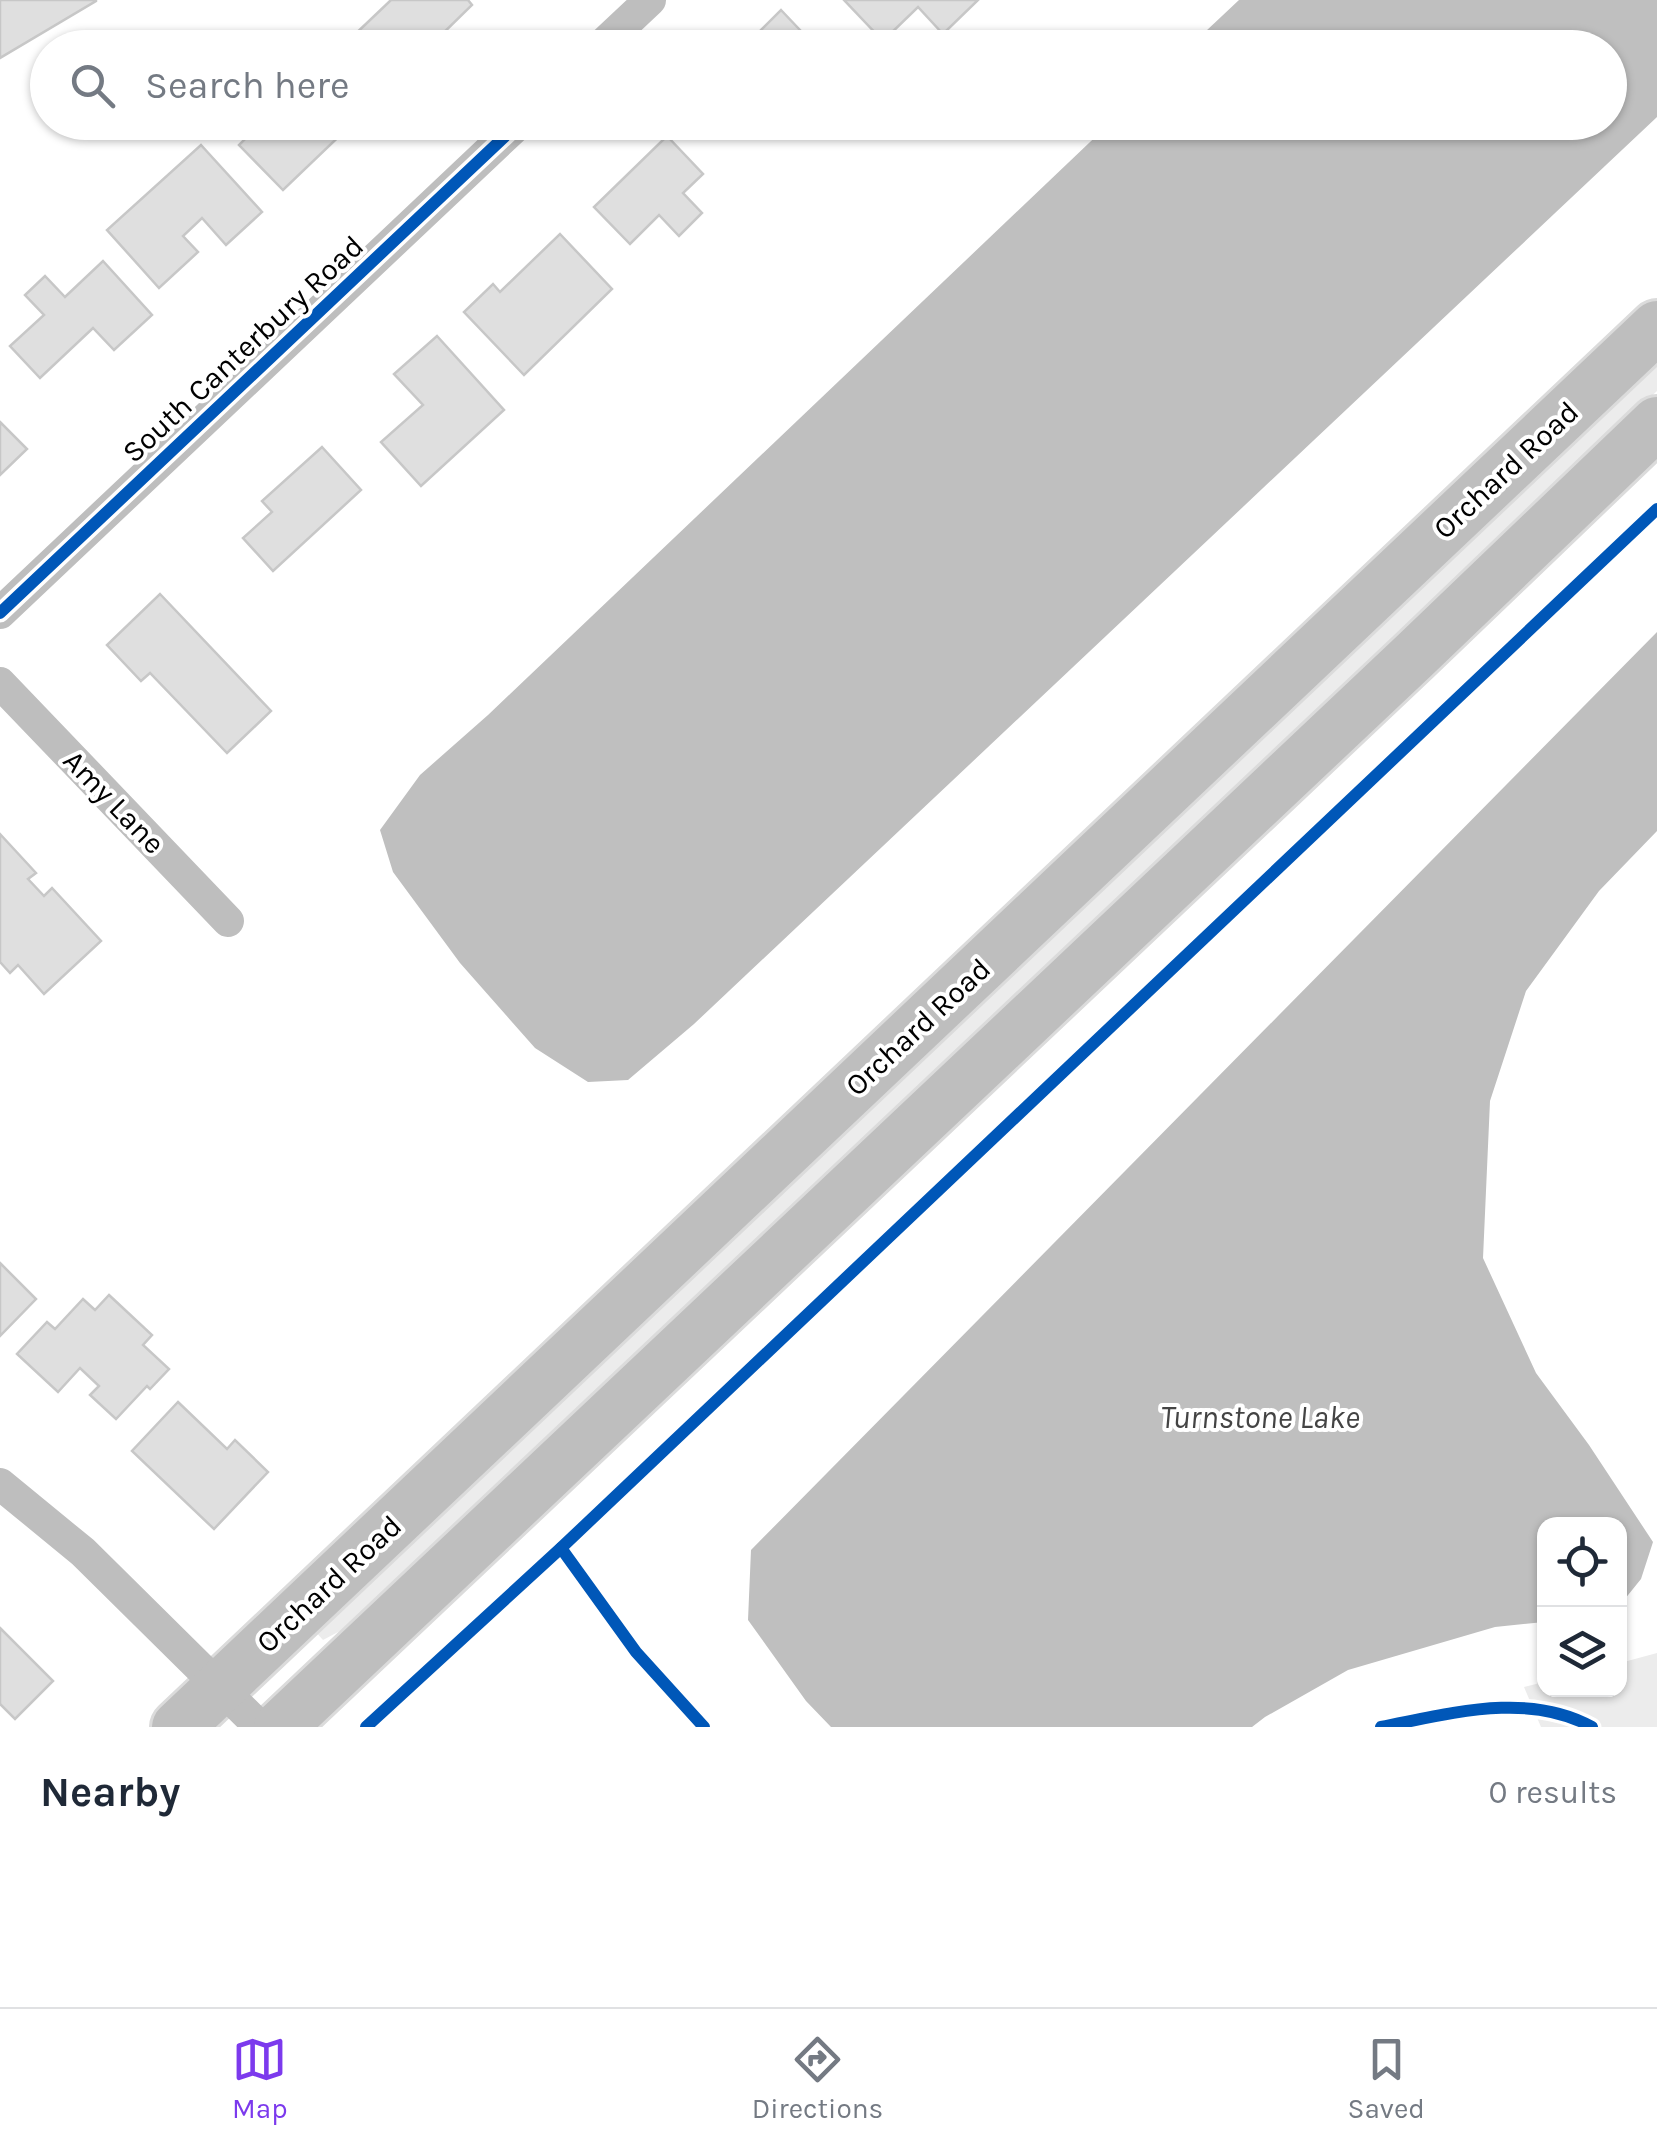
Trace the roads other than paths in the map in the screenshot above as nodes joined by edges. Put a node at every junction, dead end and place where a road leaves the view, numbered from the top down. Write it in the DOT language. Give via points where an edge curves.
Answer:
graph roads {
  1 [pos="650,0"];
  2 [pos="618,30"];
  3 [pos="501,140"];
  4 [pos="1657,327"];
  5 [pos="1657,423"];
  6 [pos="0,613"];
  7 [pos="0,683"];
  8 [pos="228,921"];
  9 [pos="0,1484"];
  10 [pos="220,1687"];
  11 [pos="178,1727"];
  12 [pos="260,1727"];
  13 [pos="280,1727"];
  1 -- 2 [label="street"];
  3 -- 6 [label="street, South Canterbury Road"];
  4 -- 10 [label="main road, Orchard Road"];
  5 -- 13 [label="main road"];
  7 -- 8 [label="street, Amy Lane"];
  9 -- 10 [label="street" via="83,1552"];
  10 -- 11 [label="main road, Orchard Road"];
  10 -- 12 [label="street"];
}
